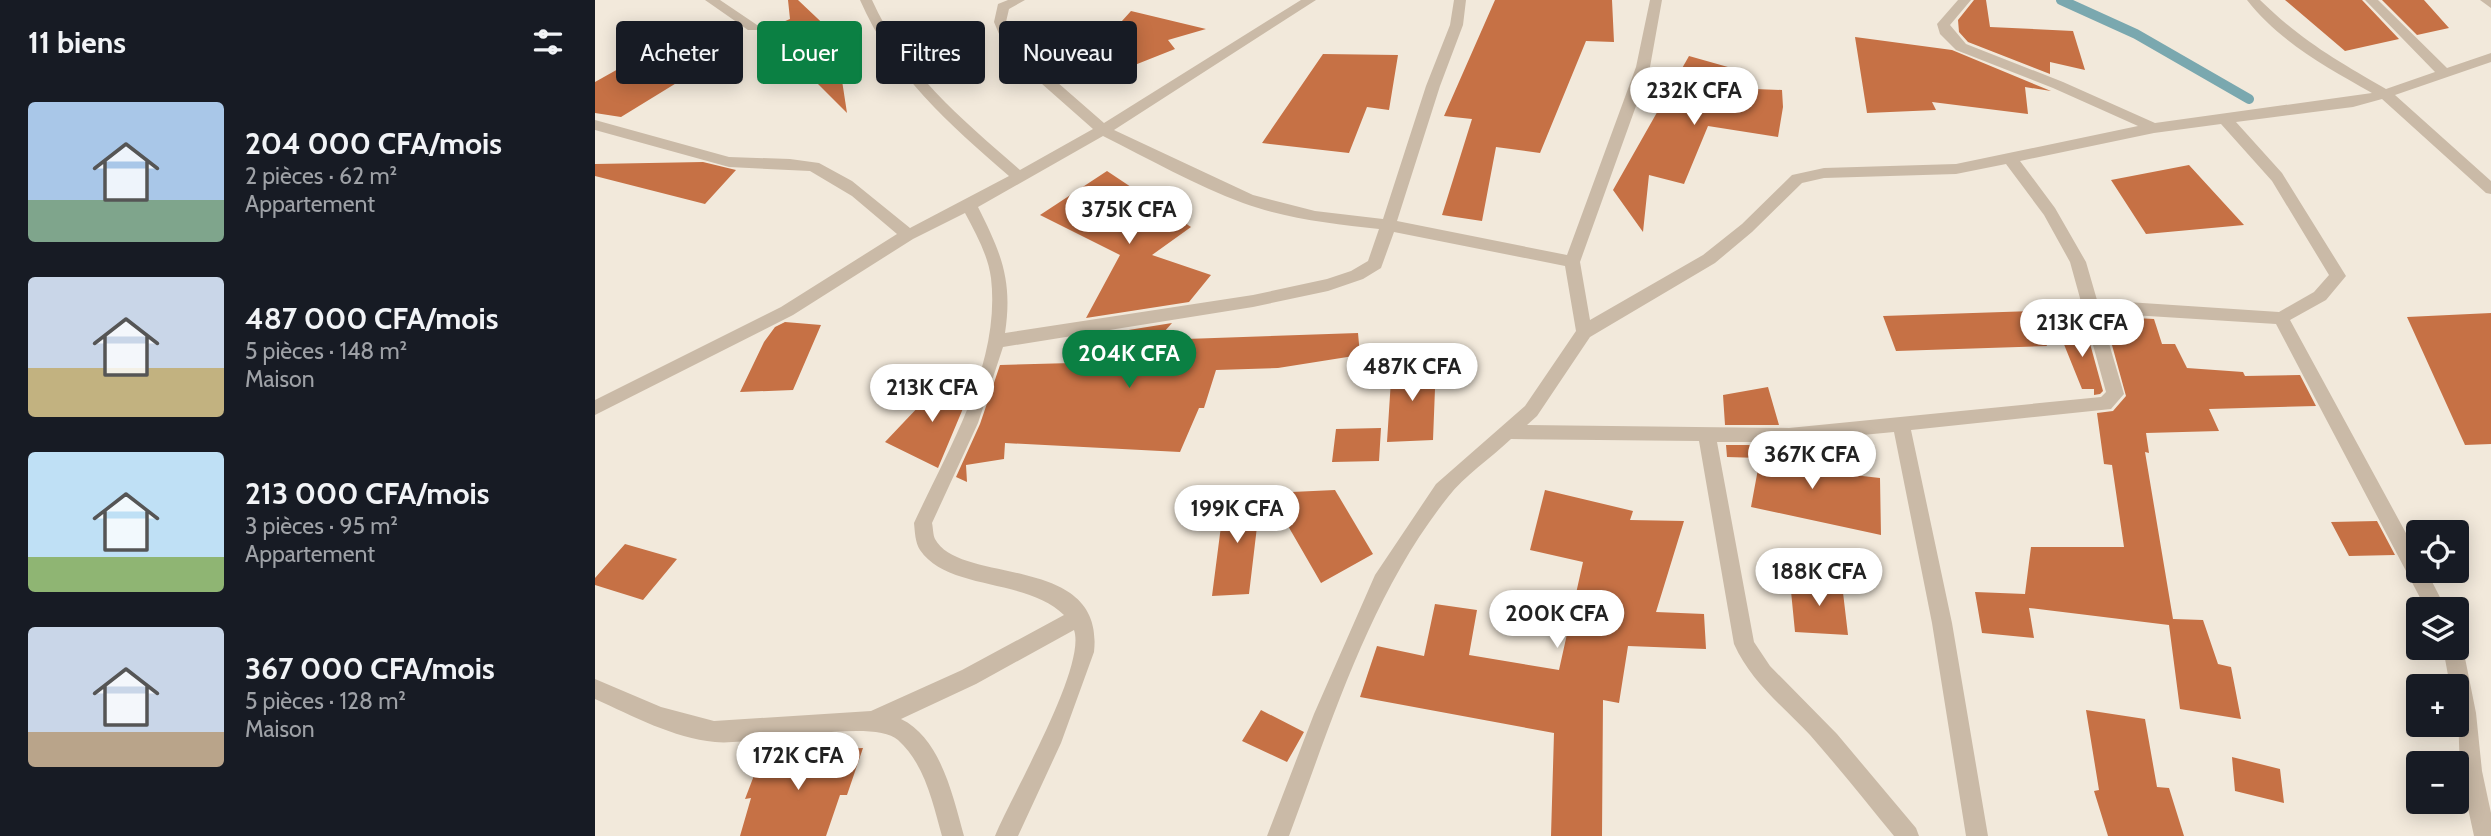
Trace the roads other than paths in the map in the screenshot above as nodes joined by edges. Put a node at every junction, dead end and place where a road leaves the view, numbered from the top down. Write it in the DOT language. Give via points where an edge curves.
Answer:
graph roads {
  1 [pos="711,0"];
  2 [pos="866,0"];
  3 [pos="1019,0"];
  4 [pos="1310,0"];
  5 [pos="1459,0"];
  6 [pos="1656,0"];
  7 [pos="1965,0"];
  8 [pos="2253,0"];
  9 [pos="2371,0"];
  10 [pos="2486,0"];
  11 [pos="2491,4"];
  12 [pos="753,27"];
  13 [pos="2491,57"];
  14 [pos="2445,74"];
  15 [pos="2385,94"];
  16 [pos="2223,117"];
  17 [pos="595,125"];
  18 [pos="2154,128"];
  19 [pos="1103,130"];
  20 [pos="2011,158"];
  21 [pos="1018,176"];
  22 [pos="2491,189"];
  23 [pos="969,205"];
  24 [pos="1389,225"];
  25 [pos="908,235"];
  26 [pos="1572,262"];
  27 [pos="2093,306"];
  28 [pos="2281,318"];
  29 [pos="1584,332"];
  30 [pos="998,341"];
  31 [pos="595,408"];
  32 [pos="1901,425"];
  33 [pos="1510,432"];
  34 [pos="1707,435"];
  35 [pos="2430,597"];
  36 [pos="1079,617"];
  37 [pos="2455,660"];
  38 [pos="595,689"];
  39 [pos="875,720"];
  40 [pos="953,836"];
  41 [pos="1006,836"];
  42 [pos="1277,836"];
  43 [pos="1907,836"];
  44 [pos="1977,836"];
  45 [pos="2485,836"];
  1 -- 12 [label="street"];
  2 -- 21 [label="street" via="913,79"];
  3 -- 19 [label="street" via="1003,6 1000,13 999,22 1012,50"];
  4 -- 19 [label="street"];
  5 -- 24 [label="street" via="1459,17"];
  6 -- 26 [label="street" via="1643,66"];
  7 -- 18 [label="street" via="1943,24 1961,47"];
  8 -- 15 [label="street" via="2314,54"];
  9 -- 14 [label="street"];
  10 -- 11 [label="street"];
  13 -- 14 [label="street"];
  14 -- 15 [label="street"];
  15 -- 16 [label="street"];
  15 -- 22 [label="street"];
  16 -- 18 [label="street"];
  16 -- 28 [label="street" via="2277,177 2338,276 2321,296"];
  17 -- 25 [label="street" via="728,162 822,170 860,194"];
  18 -- 20 [label="street"];
  19 -- 21 [label="street"];
  19 -- 24 [label="street" via="1249,199 1315,216"];
  20 -- 27 [label="street" via="2066,238"];
  20 -- 29 [label="street" via="1956,169 1823,173 1797,179 1709,259"];
  21 -- 23 [label="street"];
  23 -- 25 [label="street"];
  23 -- 30 [label="street" via="990,245 998,285"];
  24 -- 26 [label="street"];
  24 -- 30 [label="street" via="1375,264 1367,272 1317,288"];
  25 -- 31 [label="street" via="787,311"];
  26 -- 29 [label="street"];
  27 -- 28 [label="street"];
  27 -- 32 [label="street" via="2115,394 2105,404"];
  28 -- 35 [label="street"];
  29 -- 33 [label="street" via="1531,411"];
  30 -- 36 [label="street" via="923,523 927,544 945,560 1038,586"];
  32 -- 34 [label="street" via="1789,435"];
  32 -- 44 [label="street" via="1942,623"];
  33 -- 34 [label="street"];
  33 -- 42 [label="street" via="1442,489 1382,582"];
  34 -- 43 [label="street" via="1744,643 1753,664 1803,713"];
  36 -- 39 [label="street" via="969,677"];
  36 -- 41 [label="street" via="1087,638 1084,657"];
  37 -- 45 [label="street"];
  38 -- 39 [label="street" via="670,720 729,733"];
  39 -- 40 [label="street" via="903,730 924,760 942,797"];
}
